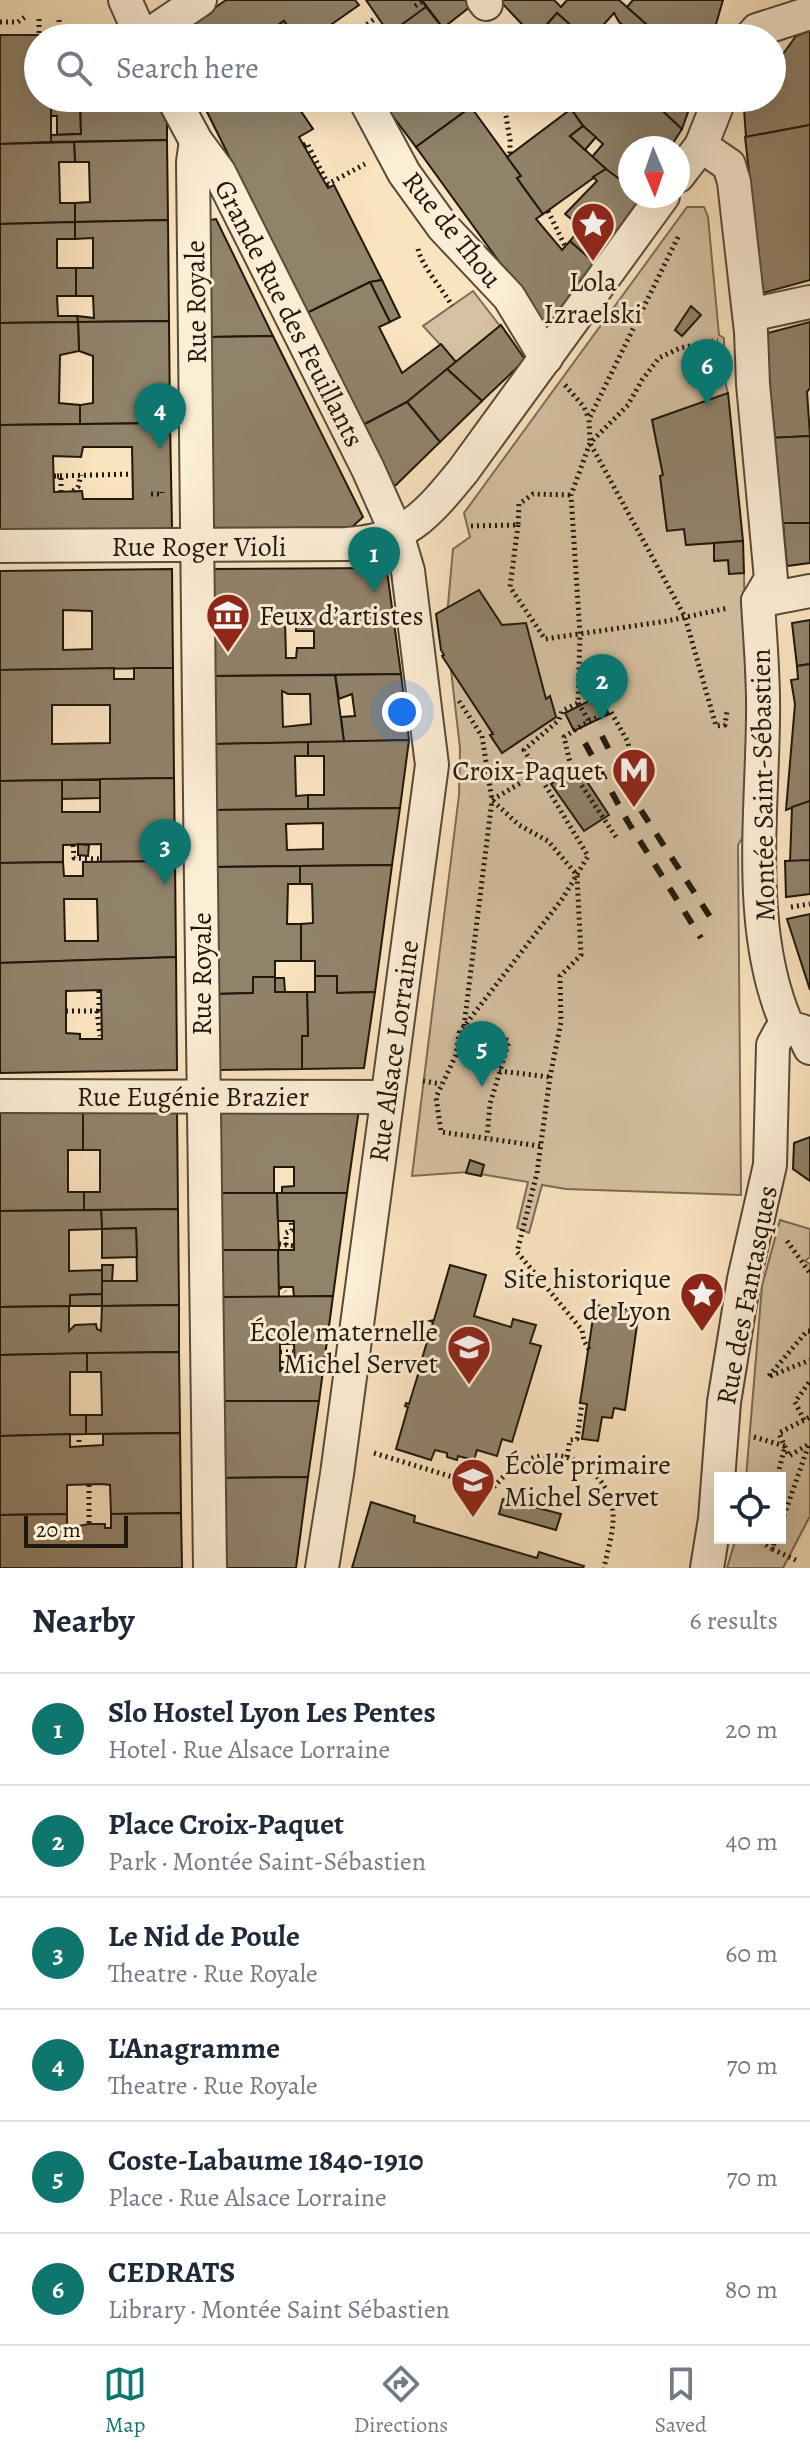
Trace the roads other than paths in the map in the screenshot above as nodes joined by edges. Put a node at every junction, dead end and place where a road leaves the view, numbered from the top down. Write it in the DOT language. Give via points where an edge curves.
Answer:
graph roads {
  1 [pos="125,0"];
  2 [pos="200,0"];
  3 [pos="810,13"];
  4 [pos="753,23"];
  5 [pos="136,24"];
  6 [pos="164,24"];
  7 [pos="180,112"];
  8 [pos="371,112"];
  9 [pos="714,112"];
  10 [pos="196,141"];
  11 [pos="701,146"];
  12 [pos="690,160"];
  13 [pos="655,208"];
  14 [pos="810,302"];
  15 [pos="750,315"];
  16 [pos="554,370"];
  17 [pos="397,534"];
  18 [pos="199,545"];
  19 [pos="0,546"];
  20 [pos="810,591"];
  21 [pos="745,604"];
  22 [pos="799,1038"];
  23 [pos="202,1095"];
  24 [pos="0,1096"];
  25 [pos="386,1097"];
  26 [pos="210,1568"];
  27 [pos="322,1568"];
  28 [pos="707,1568"];
  1 -- 5 [label="street"];
  2 -- 6 [label="street"];
  3 -- 4 [label="street"];
  7 -- 10 [label="street, Grande Rue des Feuillants"];
  8 -- 16 [label="street, Rue de Thou" via="404,173 443,227 509,297"];
  9 -- 11 [label="street"];
  10 -- 17 [label="street, Grande Rue des Feuillants" via="219,172"];
  10 -- 18 [label="street, Rue Royale"];
  11 -- 12 [label="street"];
  11 -- 15 [label="street" via="729,165 734,182"];
  13 -- 16 [label="street"];
  14 -- 15 [label="street"];
  15 -- 21 [label="street" via="771,579"];
  16 -- 17 [label="street" via="434,506"];
  17 -- 18 [label="street, Rue Roger Violi" via="358,544"];
  17 -- 25 [label="street, Rue Alsace Lorraine" via="408,571 432,765"];
  18 -- 19 [label="street, Rue Roger Violi"];
  18 -- 23 [label="street, Rue Royale"];
  20 -- 21 [label="street"];
  21 -- 22 [label="street, Montée Saint-Sébastien" via="764,714 759,909 779,1006"];
  22 -- 28 [label="street, Rue des Fantasques" via="780,1032 773,1045 770,1165 729,1371"];
  23 -- 24 [label="street, Rue Eugénie Brazier"];
  23 -- 25 [label="street, Rue Eugénie Brazier"];
  23 -- 26 [label="street, Rue Royale"];
  25 -- 27 [label="street, Rue Alsace Lorraine"];
}
